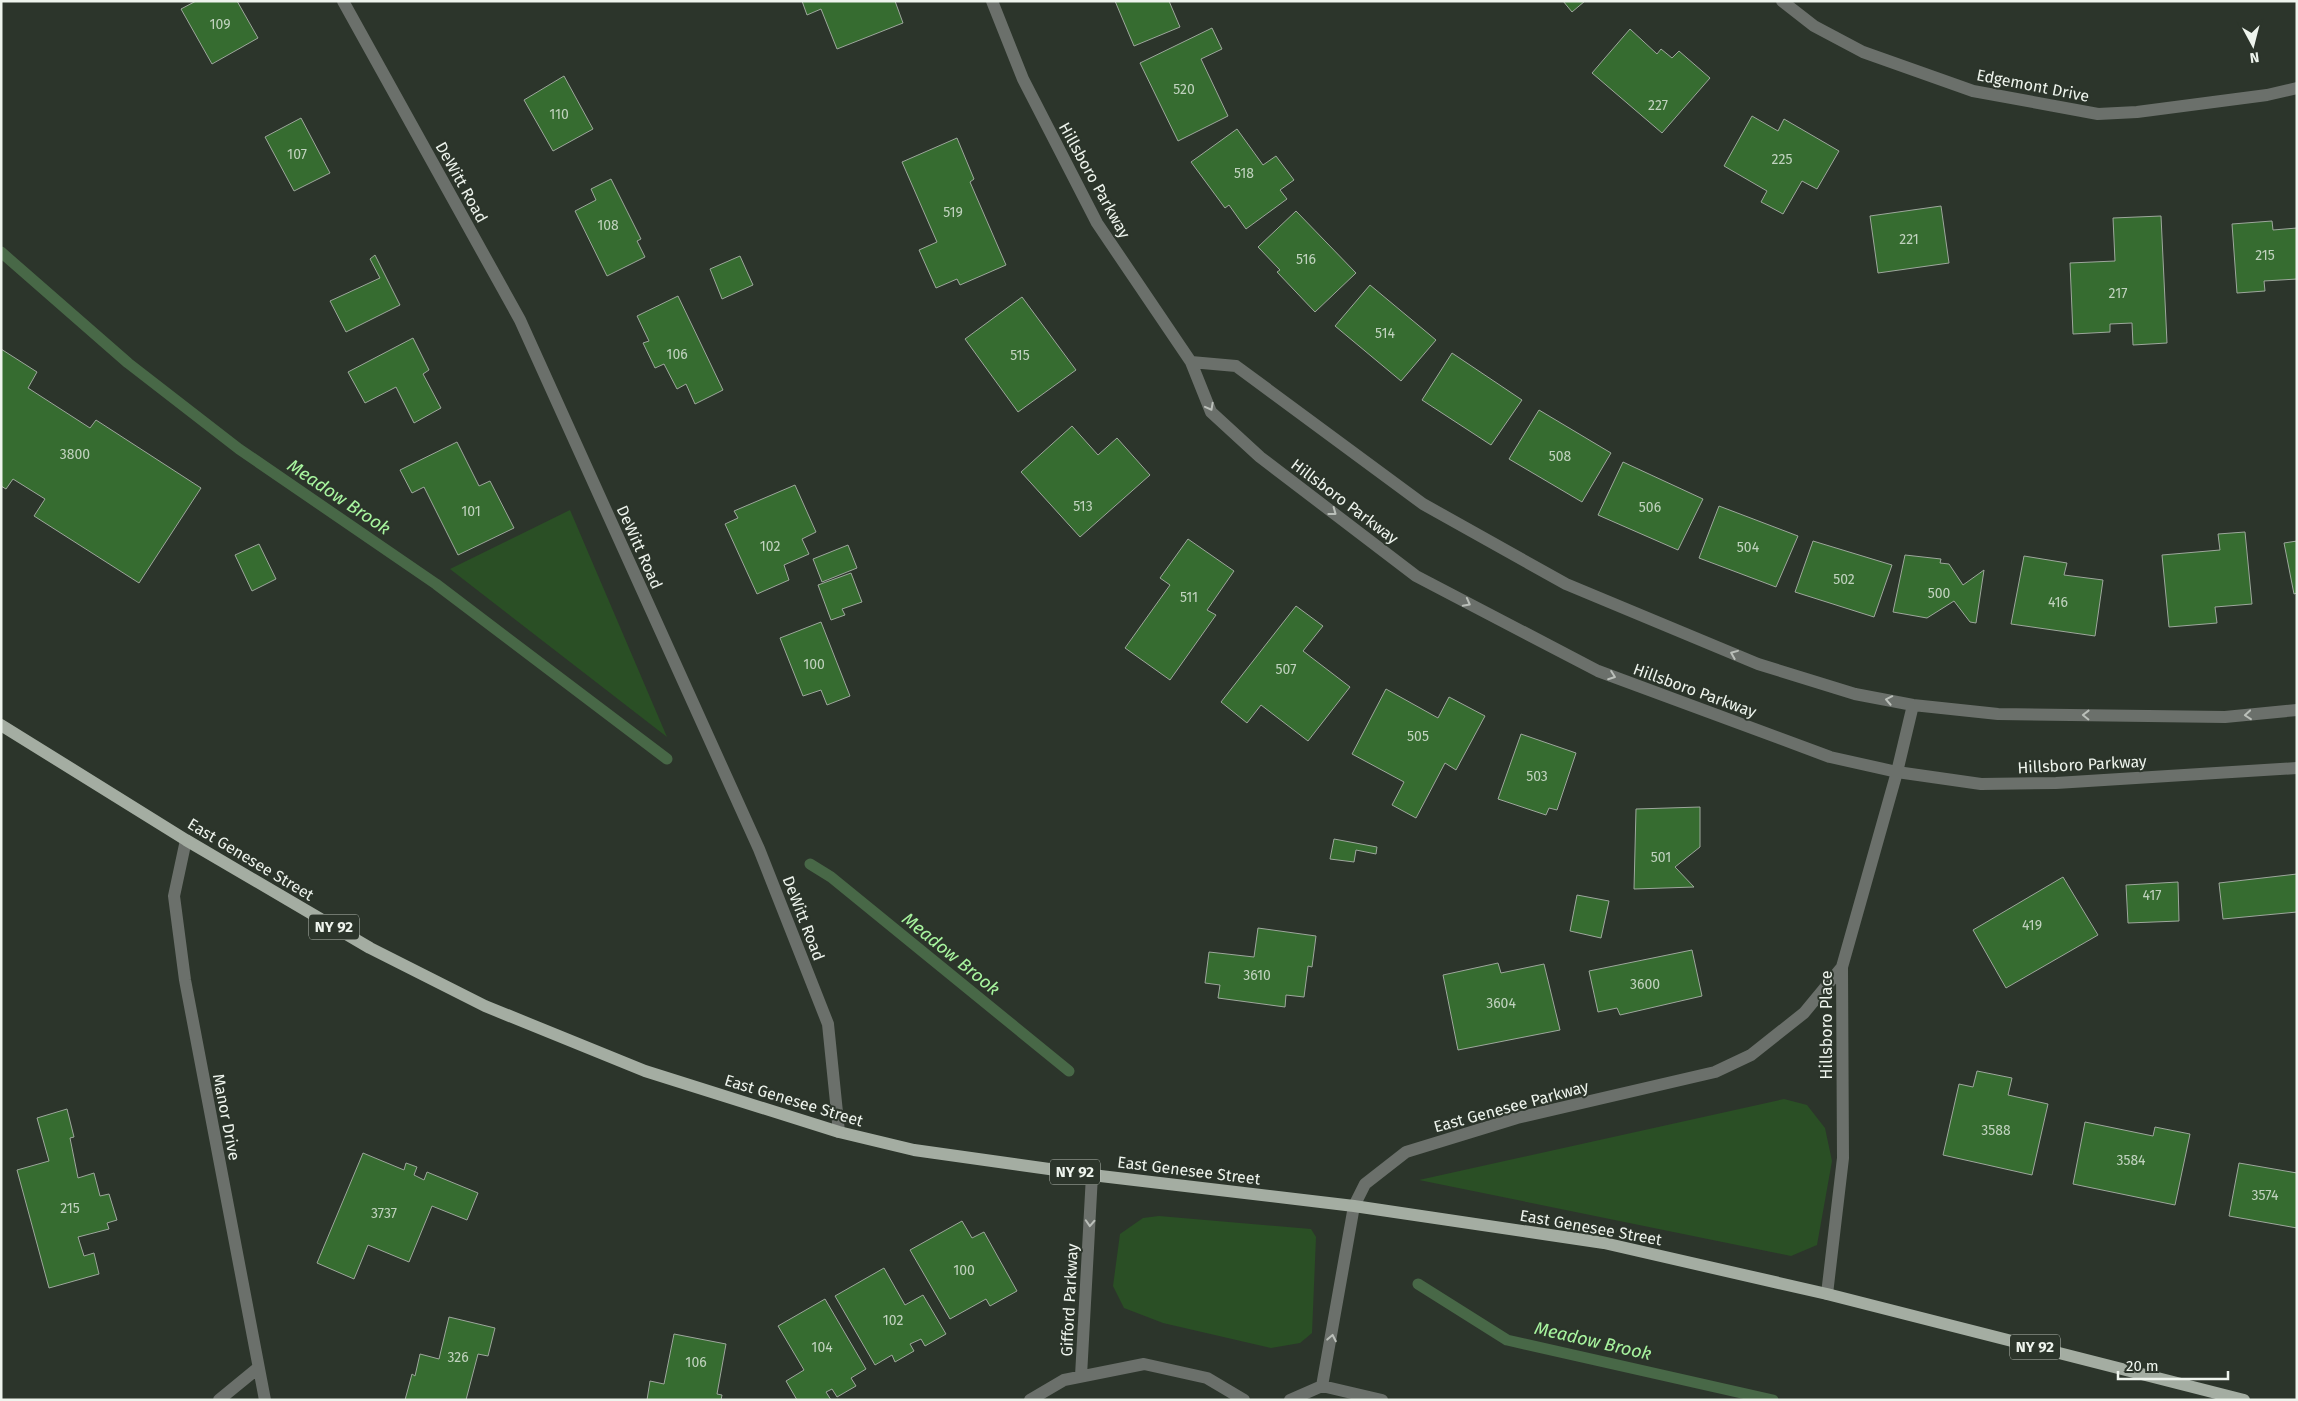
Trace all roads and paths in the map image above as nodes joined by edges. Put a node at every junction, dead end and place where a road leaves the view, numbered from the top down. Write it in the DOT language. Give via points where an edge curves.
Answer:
graph roads {
  1 [pos="343,1"];
  2 [pos="992,1"];
  3 [pos="1782,1"];
  4 [pos="2297,88"];
  5 [pos="1191,362"];
  6 [pos="1913,705"];
  7 [pos="2297,710"];
  8 [pos="1,725"];
  9 [pos="2297,768"];
  10 [pos="1897,772"];
  11 [pos="186,840"];
  12 [pos="1842,967"];
  13 [pos="839,1132"];
  14 [pos="1092,1175"];
  15 [pos="1354,1206"];
  16 [pos="1827,1294"];
  17 [pos="258,1368"];
  18 [pos="1081,1376"];
  19 [pos="1322,1386"];
  20 [pos="219,1400"];
  21 [pos="265,1400"];
  22 [pos="1030,1400"];
  23 [pos="1244,1400"];
  24 [pos="1290,1400"];
  25 [pos="1382,1400"];
  26 [pos="2244,1400"];
  1 -- 13 [label="street, DeWitt Road" via="520,320 759,849 828,1024"];
  2 -- 5 [label="street, Hillsboro Parkway" via="1022,79 1097,224"];
  3 -- 4 [label="street, Edgemont Drive" via="1814,26 1864,52 1973,91 2098,114 2268,95"];
  6 -- 5 [label="street, one-way" via="1855,694 1758,664 1566,584 1423,504 1236,366"];
  5 -- 10 [label="street, Hillsboro Parkway, one-way" via="1211,412 1260,457 1416,576 1598,671 1830,757"];
  7 -- 6 [label="street, one-way" via="2225,717 2018,714"];
  6 -- 10 [label="street, Hillsboro Place"];
  8 -- 11 [label="main road, East Genesee Street / NY 92"];
  9 -- 10 [label="street, Hillsboro Parkway" via="2056,783 1980,784"];
  10 -- 12 [label="street, Hillsboro Place"];
  11 -- 13 [label="main road, East Genesee Street / NY 92" via="370,948 485,1006 645,1071"];
  11 -- 17 [label="street, Manor Drive" via="174,896 185,980"];
  12 -- 15 [label="street, East Genesee Parkway" via="1804,1013 1751,1055 1715,1072 1517,1118 1406,1152 1365,1184"];
  12 -- 16 [label="street, Hillsboro Place" via="1843,1158"];
  13 -- 14 [label="main road, East Genesee Street / NY 92" via="914,1150"];
  14 -- 15 [label="main road, East Genesee Street / NY 92"];
  14 -- 18 [label="street, Gifford Parkway, one-way"];
  15 -- 16 [label="main road, East Genesee Street / NY 92" via="1604,1242"];
  19 -- 15 [label="street, East Genesee Parkway, one-way"];
  16 -- 26 [label="main road, East Genesee Street / NY 92"];
  17 -- 20 [label="street"];
  17 -- 21 [label="street, Manor Drive"];
  18 -- 22 [label="street" via="1064,1380"];
  18 -- 23 [label="street, Gifford Parkway" via="1144,1364 1207,1378"];
  19 -- 24 [label="street"];
  19 -- 25 [label="street"];
}
